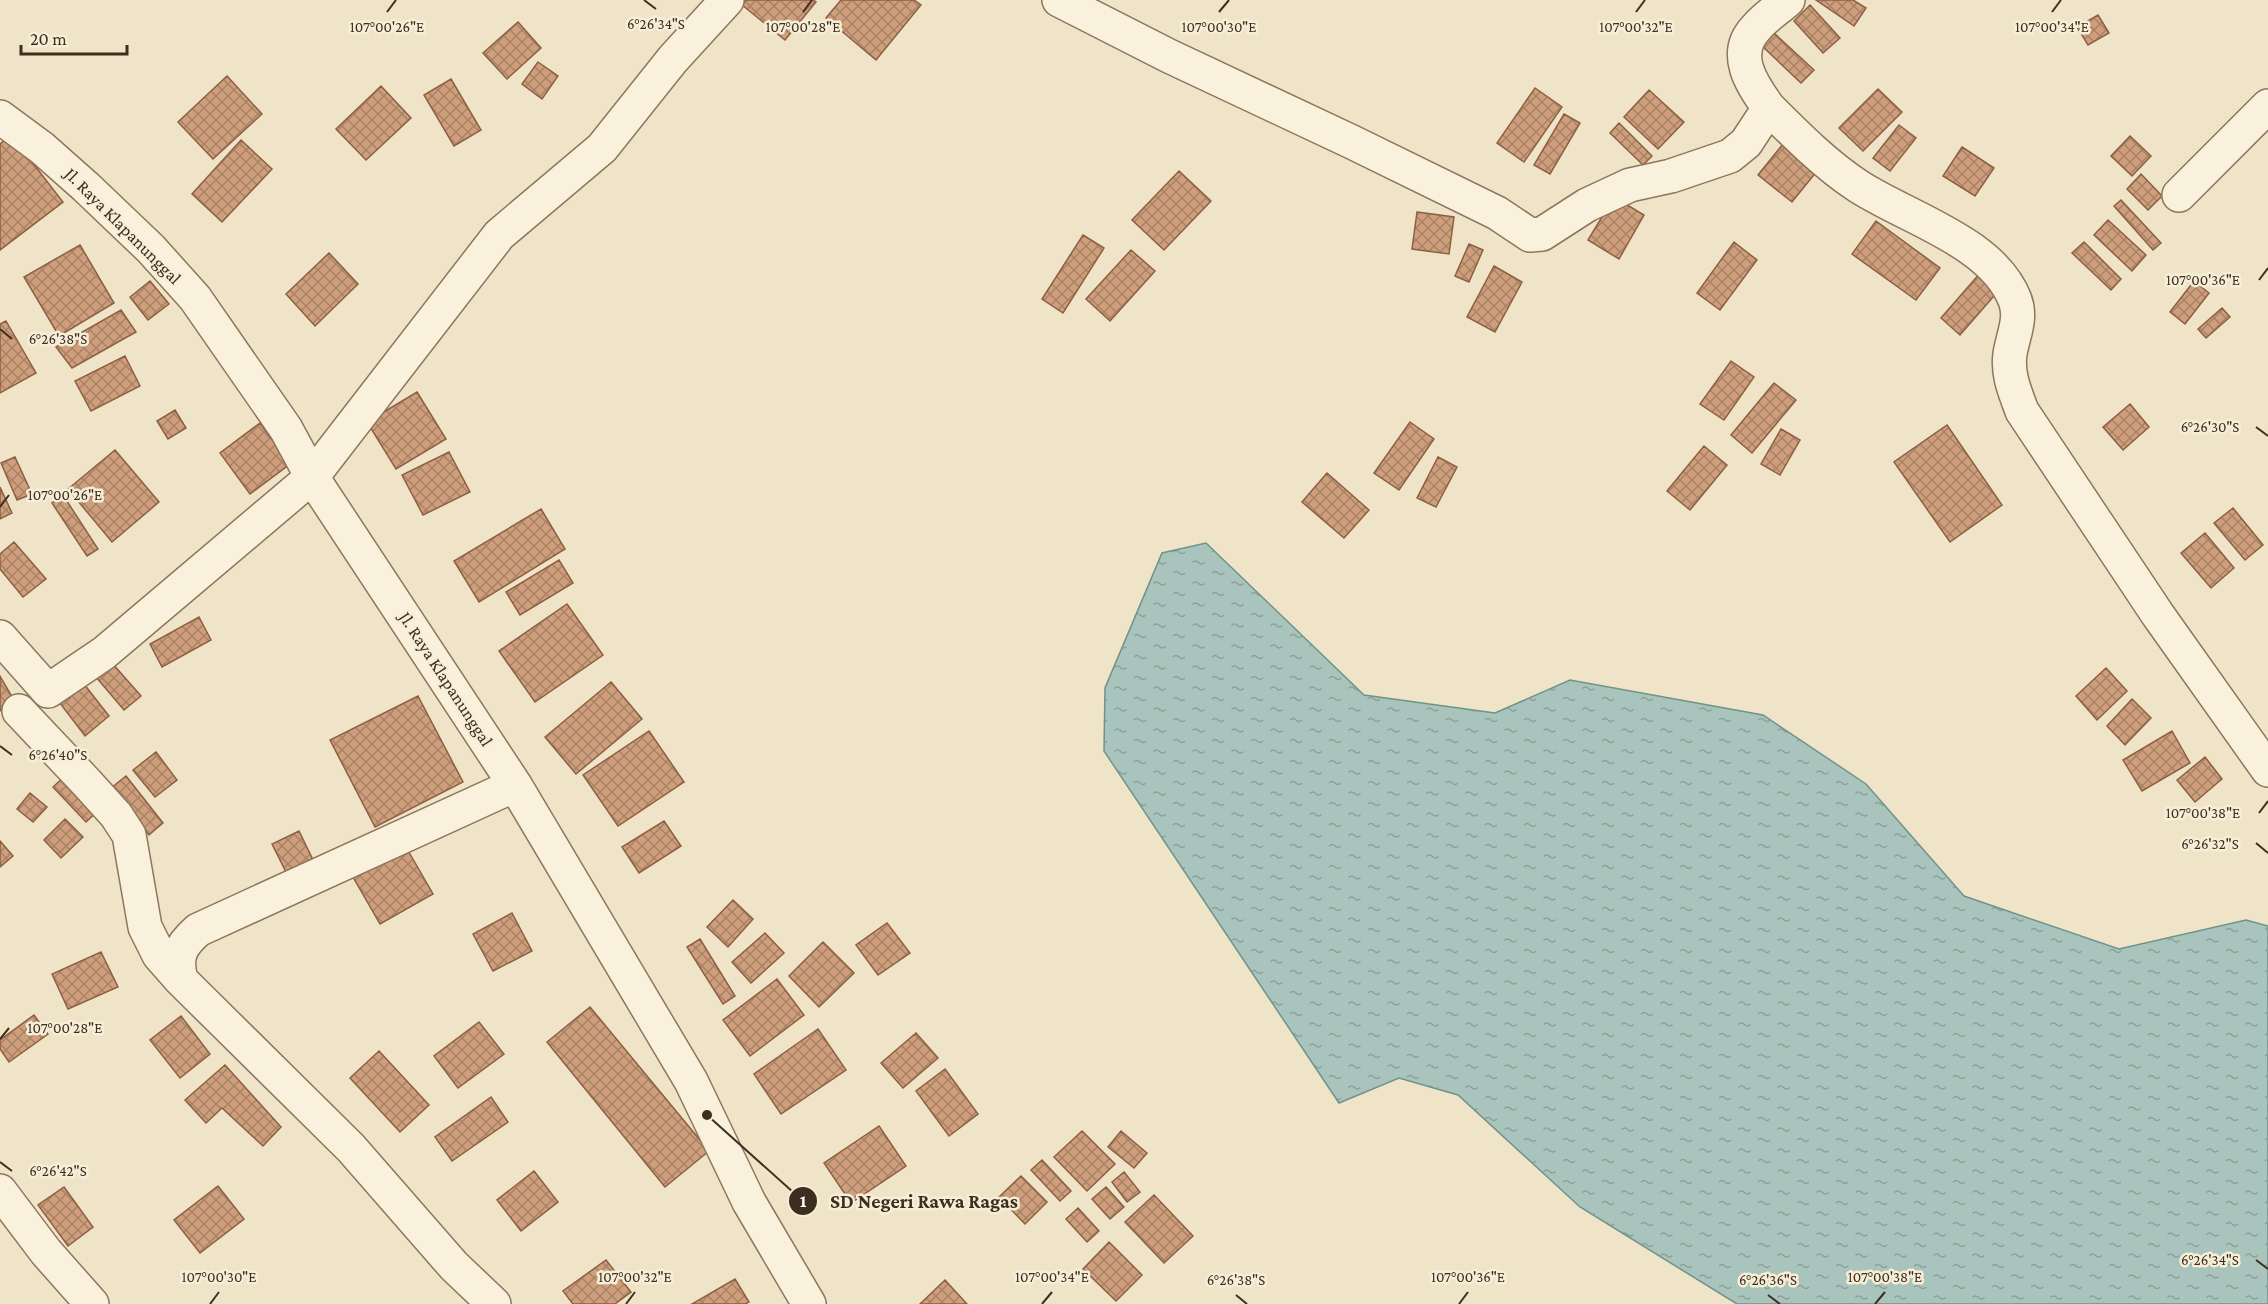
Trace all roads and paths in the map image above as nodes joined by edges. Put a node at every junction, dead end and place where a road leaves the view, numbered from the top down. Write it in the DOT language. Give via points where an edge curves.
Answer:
graph roads {
  1 [pos="727,0"];
  2 [pos="1059,0"];
  3 [pos="1788,0"];
  4 [pos="2268,106"];
  5 [pos="1769,108"];
  6 [pos="0,117"];
  7 [pos="2179,195"];
  8 [pos="312,477"];
  9 [pos="0,636"];
  10 [pos="48,691"];
  11 [pos="9,718"];
  12 [pos="2268,770"];
  13 [pos="516,785"];
  14 [pos="182,980"];
  15 [pos="0,1191"];
  16 [pos="92,1304"];
  17 [pos="494,1304"];
  18 [pos="809,1304"];
  1 -- 8 [label="street" via="673,59 603,148 499,235"];
  2 -- 5 [label="street" via="1487,207 1530,235 1542,234 1587,205 1630,185 1730,156 1746,143"];
  3 -- 5 [label="street" via="1755,28 1743,55 1745,69"];
  4 -- 7 [label="street"];
  5 -- 12 [label="street" via="1827,163 1859,187 1978,252 2000,276 2015,300 2018,325 2010,354 2010,379 2022,411 2158,615"];
  6 -- 8 [label="street, Jl. Raya Klapanunggal" via="93,194 195,298 286,429"];
  8 -- 10 [label="street" via="104,653"];
  8 -- 13 [label="street, Jl. Raya Klapanunggal"];
  9 -- 10 [label="street"];
  10 -- 11 [label="street"];
  11 -- 14 [label="street" via="87,783 116,815 129,835 145,927 159,955"];
  13 -- 14 [label="street" via="198,930 181,950 177,963"];
  13 -- 18 [label="street, Jl. Raya Klapanunggal" via="691,1081 749,1202"];
  14 -- 17 [label="street" via="351,1148 454,1266"];
  15 -- 16 [label="street"];
}
